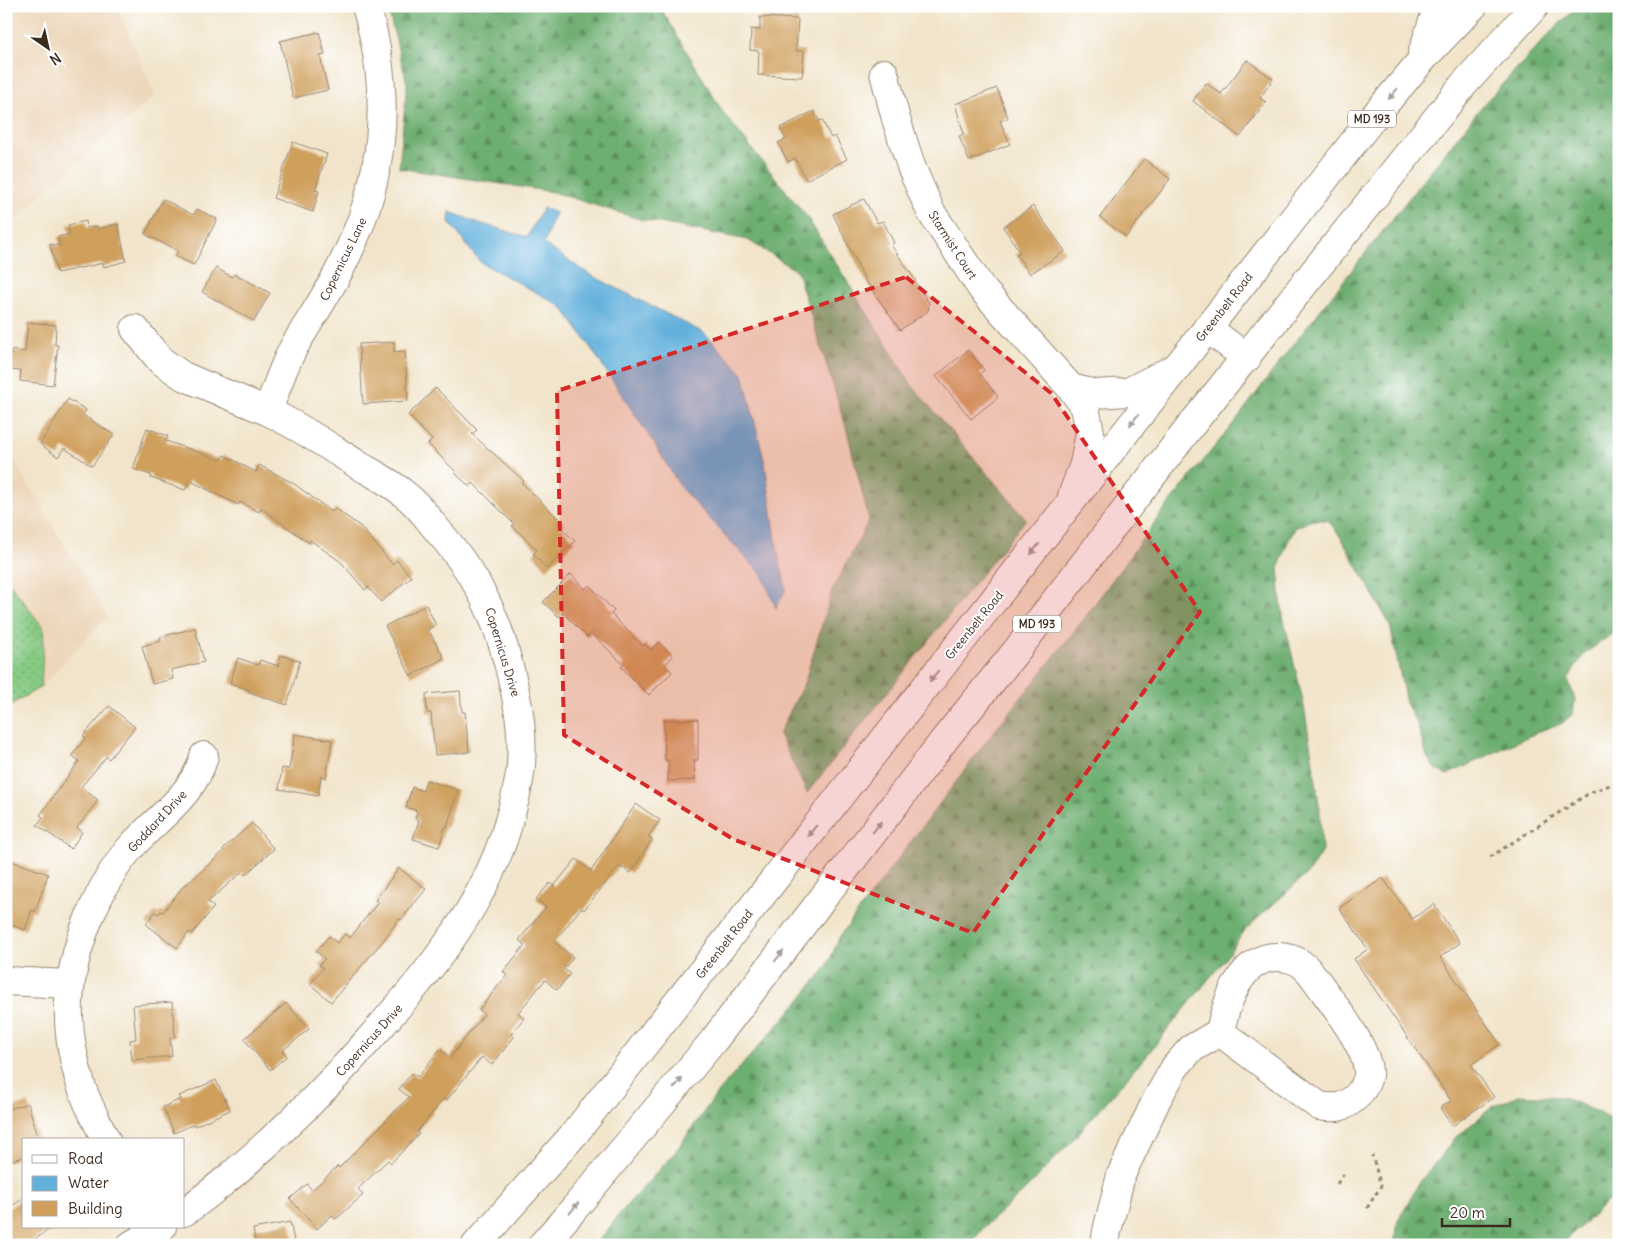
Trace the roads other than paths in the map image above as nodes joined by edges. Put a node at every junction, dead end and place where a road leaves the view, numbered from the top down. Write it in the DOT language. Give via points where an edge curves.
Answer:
graph roads {
  1 [pos="366,6"];
  2 [pos="1438,6"];
  3 [pos="1473,6"];
  4 [pos="1536,6"];
  5 [pos="1418,65"];
  6 [pos="884,73"];
  7 [pos="1207,328"];
  8 [pos="135,329"];
  9 [pos="1247,358"];
  10 [pos="1176,368"];
  11 [pos="1071,388"];
  12 [pos="268,411"];
  13 [pos="1069,505"];
  14 [pos="204,756"];
  15 [pos="6,981"];
  16 [pos="69,984"];
  17 [pos="1220,1032"];
  18 [pos="105,1138"];
  19 [pos="185,1211"];
  20 [pos="159,1228"];
  21 [pos="162,1228"];
  22 [pos="130,1245"];
  23 [pos="172,1245"];
  24 [pos="476,1245"];
  25 [pos="542,1245"];
  26 [pos="1105,1245"];
  1 -- 12 [label="main road, Copernicus Lane" via="380,77 381,136 377,171 360,227 343,264 295,346"];
  2 -- 5 [label="main road"];
  3 -- 5 [label="main road, Greenbelt Road / MD 193"];
  4 -- 9 [label="main road, MD 193" via="1464,84"];
  5 -- 7 [label="main road, Greenbelt Road / MD 193, one-way"];
  6 -- 11 [label="main road, Starmist Court" via="912,169 930,212 982,289"];
  7 -- 9 [label="main road"];
  7 -- 10 [label="main road, Greenbelt Road / MD 193"];
  8 -- 12 [label="main road, Copernicus Drive" via="160,360 183,376"];
  25 -- 9 [label="main road, MD 193, one-way" via="714,1040 948,735"];
  10 -- 11 [label="main road" via="1128,392 1096,394"];
  10 -- 13 [label="main road, Greenbelt Road / MD 193, one-way"];
  11 -- 13 [label="main road, Starmist Court" via="1085,407 1090,433 1084,464"];
  12 -- 19 [label="main road, Copernicus Drive" via="402,492 464,562 488,603 510,670 520,714 521,766 508,826 497,857 484,887 438,959 320,1095 284,1130"];
  13 -- 24 [label="main road, Greenbelt Road / MD 193, one-way" via="575,1133"];
  14 -- 16 [label="main road, Goddard Drive" via="193,782 130,847 100,893 82,938"];
  15 -- 16 [label="main road"];
  16 -- 18 [label="main road, Goddard Drive" via="68,1025 72,1049 82,1090"];
  17 -- 17 [label="main road" via="1319,1106 1344,1106 1364,1089 1368,1074 1356,1038 1314,977 1305,966 1290,957 1271,956 1248,968 1232,993"];
  17 -- 26 [label="main road" via="1191,1049 1175,1067 1157,1099 1121,1175"];
  20 -- 22 [label="main road"];
  21 -- 23 [label="main road"];
}
